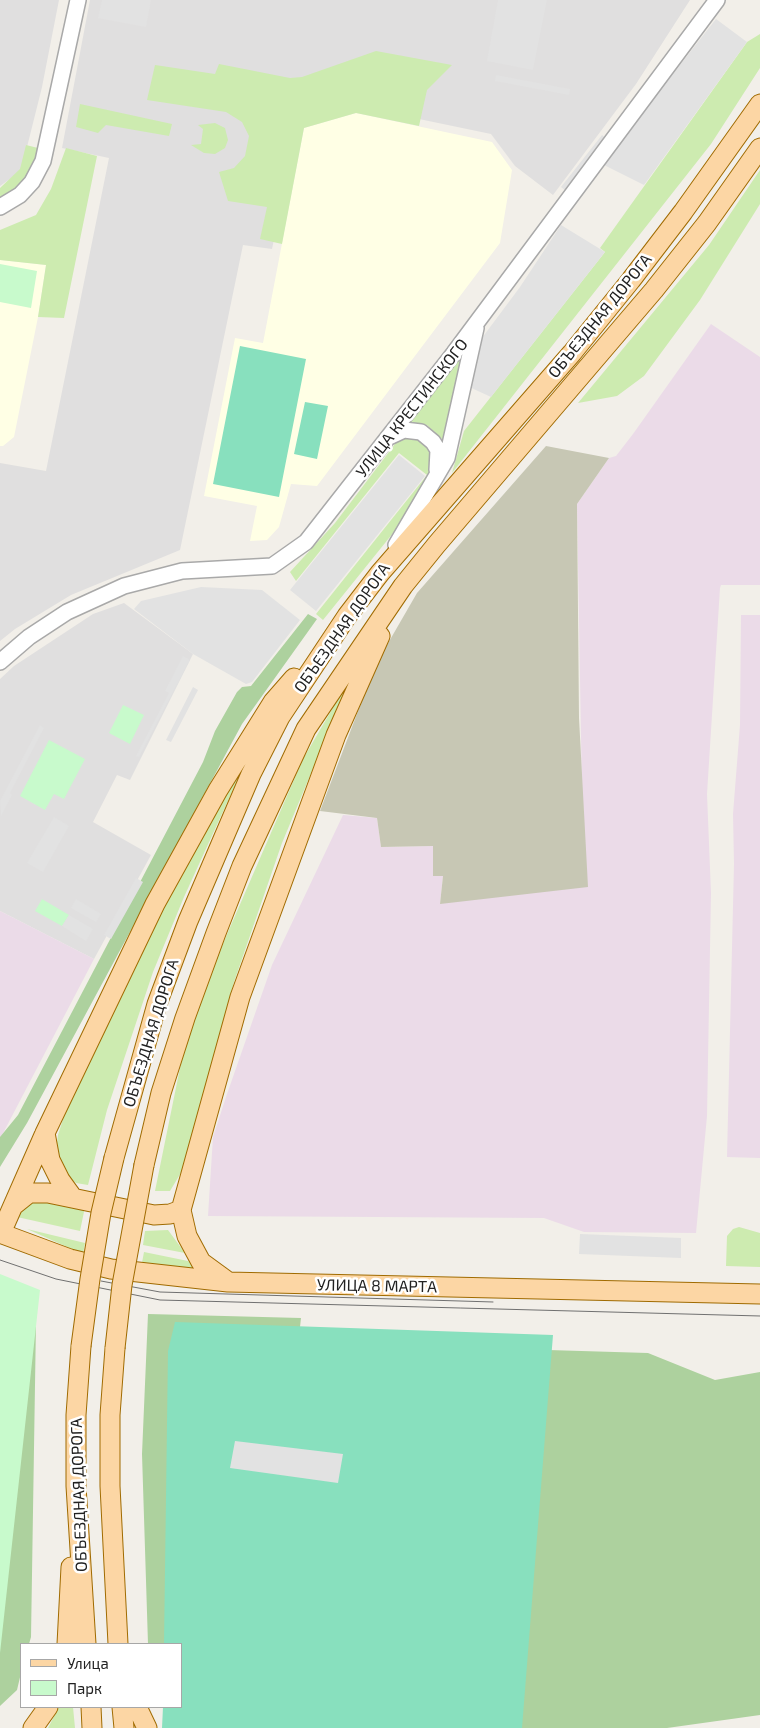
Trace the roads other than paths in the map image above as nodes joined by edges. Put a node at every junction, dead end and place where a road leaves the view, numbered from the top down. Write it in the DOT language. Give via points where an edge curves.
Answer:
graph roads {
  1 [pos="78,0"];
  2 [pos="717,0"];
  3 [pos="760,104"];
  4 [pos="760,148"];
  5 [pos="0,207"];
  6 [pos="478,322"];
  7 [pos="388,438"];
  8 [pos="436,480"];
  9 [pos="380,573"];
  10 [pos="403,586"];
  11 [pos="347,616"];
  12 [pos="0,662"];
  13 [pos="45,1133"];
  14 [pos="73,1198"];
  15 [pos="14,1205"];
  16 [pos="181,1210"];
  17 [pos="1,1233"];
  18 [pos="228,1282"];
  19 [pos="760,1294"];
  20 [pos="76,1486"];
  21 [pos="67,1643"];
  22 [pos="86,1643"];
  23 [pos="118,1643"];
  24 [pos="47,1708"];
  25 [pos="91,1708"];
  26 [pos="122,1708"];
  27 [pos="137,1708"];
  28 [pos="33,1728"];
  29 [pos="92,1728"];
  30 [pos="124,1728"];
  31 [pos="147,1728"];
  1 -- 5 [label="street" via="43,161 32,182 20,195"];
  2 -- 6 [label="street, УЛИЦА КРЕСТИНСКОГО"];
  3 -- 9 [label="main road, ОБЪЕЗДНАЯ ДОРОГА" via="619,295"];
  4 -- 10 [label="main road, ОБЪЕЗДНАЯ ДОРОГА" via="654,290"];
  6 -- 7 [label="street, УЛИЦА КРЕСТИНСКОГО"];
  6 -- 8 [label="street" via="447,458"];
  7 -- 8 [label="street" via="404,430 414,430 427,437 438,450"];
  7 -- 12 [label="street, УЛИЦА КРЕСТИНСКОГО" via="306,542 272,566 182,571 124,586 67,612 28,637"];
  8 -- 9 [label="street"];
  9 -- 11 [label="main road, ОБЪЕЗДНАЯ ДОРОГА"];
  10 -- 16 [label="main road" via="336,735 240,996"];
  10 -- 23 [label="main road, ОБЪЕЗДНАЯ ДОРОГА, bridge" via="306,730 274,795 242,866 185,1018 161,1093 133,1218 115,1348 110,1415 110,1486"];
  11 -- 13 [label="main road" via="273,702 218,790 156,904"];
  11 -- 20 [label="main road, ОБЪЕЗДНАЯ ДОРОГА, bridge" via="280,717 251,774 157,1004 114,1158 93,1260 81,1346 76,1414"];
  13 -- 14 [label="main road" via="50,1160"];
  13 -- 15 [label="main road"];
  14 -- 15 [label="main road" via="29,1193"];
  14 -- 16 [label="main road" via="154,1215"];
  15 -- 17 [label="main road"];
  16 -- 18 [label="main road" via="187,1236 201,1262"];
  17 -- 18 [label="main road, УЛИЦА 8 МАРТА" via="70,1259 111,1269"];
  18 -- 19 [label="main road, УЛИЦА 8 МАРТА"];
  20 -- 21 [label="main road"];
  20 -- 22 [label="main road, ОБЪЕЗДНАЯ ДОРОГА"];
  24 -- 28 [label="main road"];
  25 -- 29 [label="main road"];
  26 -- 30 [label="main road"];
  27 -- 31 [label="main road"];
}
